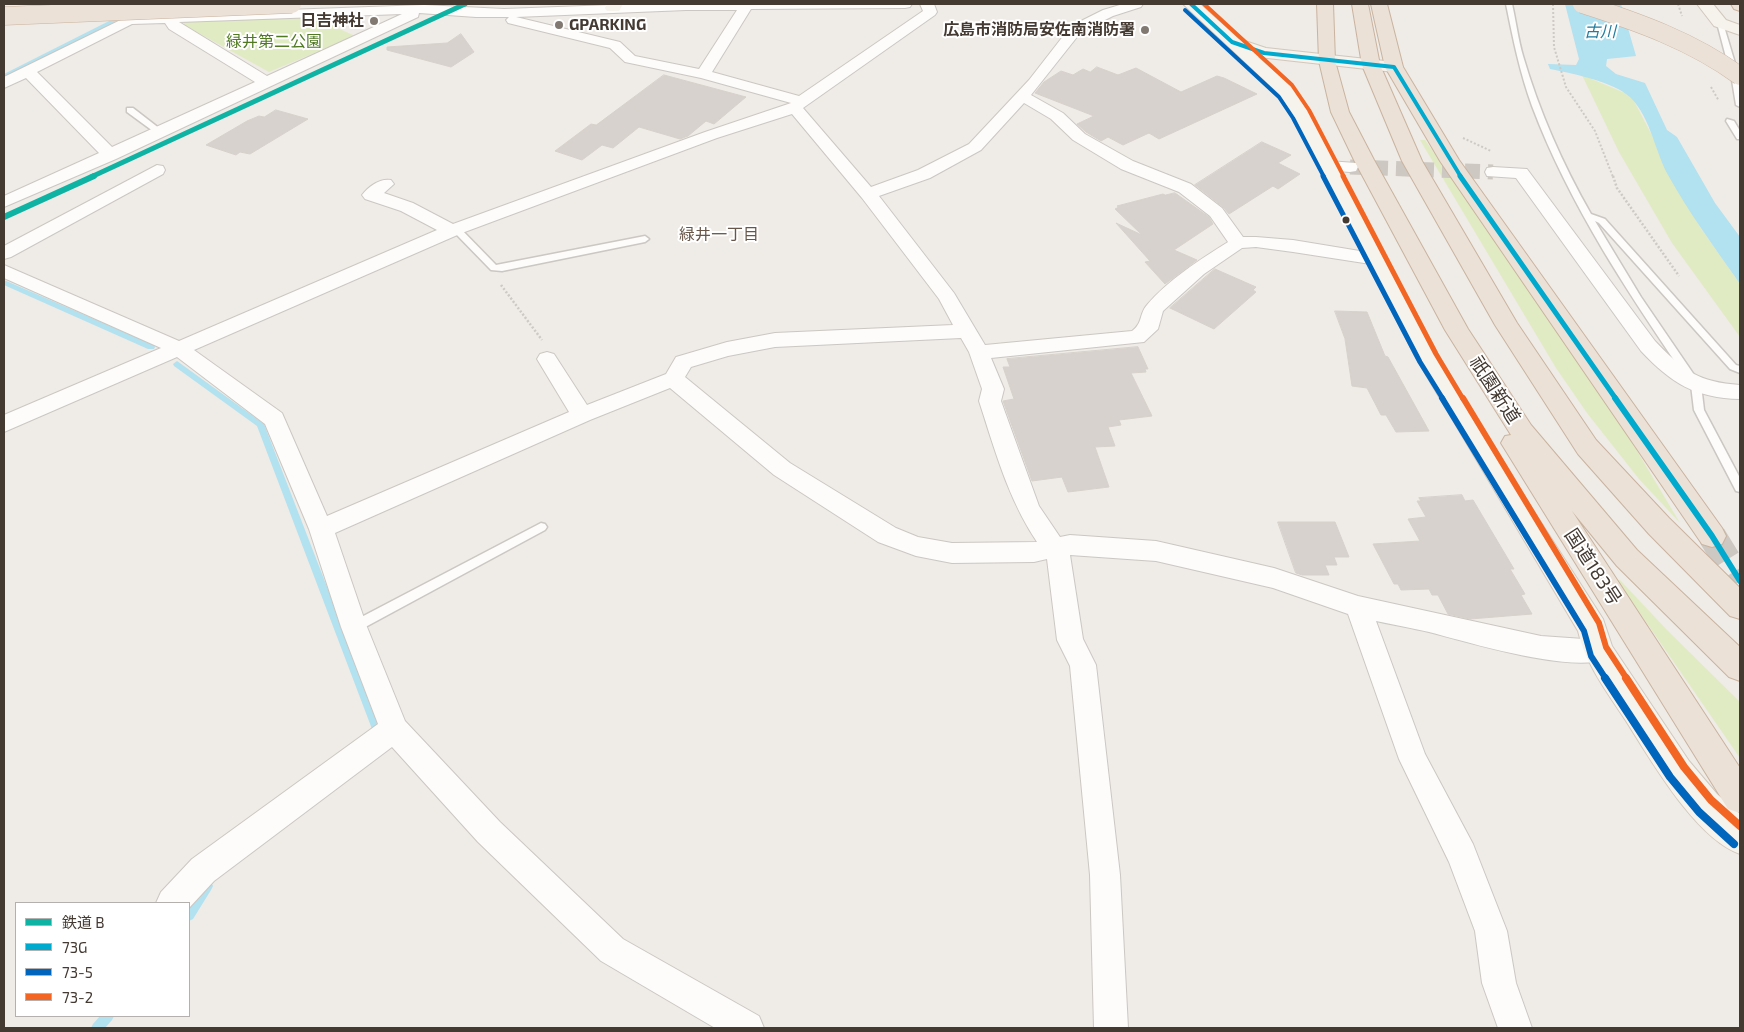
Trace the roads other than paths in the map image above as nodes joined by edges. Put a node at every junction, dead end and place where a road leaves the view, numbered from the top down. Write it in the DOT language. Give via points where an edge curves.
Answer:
graph roads {
  1 [pos="162,4"];
  2 [pos="292,4"];
  3 [pos="905,4"];
  4 [pos="927,4"];
  5 [pos="1136,4"];
  6 [pos="1191,4"];
  7 [pos="1325,4"];
  8 [pos="1360,4"];
  9 [pos="1379,4"];
  10 [pos="1509,4"];
  11 [pos="1582,4"];
  12 [pos="1704,4"];
  13 [pos="430,6"];
  14 [pos="614,6"];
  15 [pos="746,6"];
  16 [pos="504,13"];
  17 [pos="4,16"];
  18 [pos="170,18"];
  19 [pos="131,20"];
  20 [pos="1720,23"];
  21 [pos="1740,30"];
  22 [pos="1232,42"];
  23 [pos="1327,61"];
  24 [pos="1383,66"];
  25 [pos="27,71"];
  26 [pos="703,74"];
  27 [pos="1740,76"];
  28 [pos="266,82"];
  29 [pos="4,83"];
  30 [pos="1022,96"];
  31 [pos="798,105"];
  32 [pos="1740,105"];
  33 [pos="130,110"];
  34 [pos="1740,122"];
  35 [pos="160,132"];
  36 [pos="1740,137"];
  37 [pos="110,155"];
  38 [pos="158,170"];
  39 [pos="1493,172"];
  40 [pos="385,184"];
  41 [pos="868,194"];
  42 [pos="4,202"];
  43 [pos="1589,216"];
  44 [pos="454,230"];
  45 [pos="645,238"];
  46 [pos="1238,243"];
  47 [pos="4,253"];
  48 [pos="1377,259"];
  49 [pos="4,271"];
  50 [pos="968,330"];
  51 [pos="1457,330"];
  52 [pos="178,348"];
  53 [pos="979,352"];
  54 [pos="547,359"];
  55 [pos="1740,370"];
  56 [pos="673,379"];
  57 [pos="1696,385"];
  58 [pos="1731,392"];
  59 [pos="582,415"];
  60 [pos="4,424"];
  61 [pos="1740,488"];
  62 [pos="541,527"];
  63 [pos="321,529"];
  64 [pos="1712,536"];
  65 [pos="1054,547"];
  66 [pos="1358,607"];
  67 [pos="1740,607"];
  68 [pos="354,627"];
  69 [pos="1598,651"];
  70 [pos="1740,667"];
  71 [pos="394,729"];
  72 [pos="1740,797"];
  73 [pos="1740,837"];
  74 [pos="173,902"];
  75 [pos="747,1028"];
  76 [pos="1111,1028"];
  77 [pos="1514,1028"];
  1 -- 19 [label="street"];
  2 -- 17 [label="highway, bridge"];
  3 -- 15 [label="street"];
  4 -- 31 [label="street" via="930,12"];
  5 -- 30 [label="street" via="1076,29"];
  6 -- 22 [label="street"];
  7 -- 23 [label="highway, 祇園新道"];
  8 -- 24 [label="highway"];
  9 -- 24 [label="highway"];
  10 -- 43 [label="lane" via="1514,36 1536,109"];
  11 -- 27 [label="highway, bridge" via="1660,30 1726,65"];
  12 -- 20 [label="street"];
  13 -- 16 [label="street" via="476,14"];
  13 -- 18 [label="street"];
  13 -- 28 [label="street"];
  14 -- 15 [label="street"];
  14 -- 16 [label="street"];
  15 -- 26 [label="street"];
  16 -- 26 [label="street" via="508,19 615,45 630,59"];
  18 -- 19 [label="street"];
  18 -- 28 [label="street" via="174,26"];
  19 -- 25 [label="street"];
  20 -- 21 [label="street"];
  20 -- 32 [label="lane"];
  22 -- 23 [label="street" via="1264,53"];
  22 -- 48 [label="street" via="1286,91 1339,166"];
  23 -- 24 [label="street"];
  23 -- 51 [label="highway, 祇園新道" via="1340,112"];
  24 -- 64 [label="highway"];
  24 -- 67 [label="highway" via="1412,160 1507,325 1587,447"];
  25 -- 29 [label="street"];
  25 -- 37 [label="street"];
  26 -- 31 [label="street"];
  28 -- 35 [label="street"];
  30 -- 41 [label="street" via="975,147 924,174"];
  30 -- 46 [label="street" via="1056,116 1078,137 1127,165 1185,188 1216,212"];
  31 -- 41 [label="street"];
  31 -- 44 [label="street"];
  33 -- 35 [label="lane"];
  34 -- 36 [label="lane" via="1730,121"];
  35 -- 37 [label="street"];
  37 -- 42 [label="street"];
  38 -- 47 [label="street"];
  39 -- 57 [label="street" via="1521,173 1648,346 1671,370"];
  40 -- 44 [label="street" via="372,195 407,207"];
  41 -- 50 [label="street" via="947,297"];
  43 -- 55 [label="lane" via="1602,221 1733,367"];
  43 -- 57 [label="lane" via="1607,251"];
  44 -- 45 [label="lane" via="494,268"];
  44 -- 52 [label="street"];
  46 -- 48 [label="street" via="1293,246"];
  46 -- 53 [label="street" via="1197,270 1154,309 1148,330 1137,338"];
  48 -- 69 [label="street" via="1428,358 1592,628"];
  49 -- 52 [label="street"];
  50 -- 53 [label="street"];
  50 -- 56 [label="street" via="775,340 683,362"];
  51 -- 70 [label="highway, 祇園新道" via="1522,432 1596,521 1628,558"];
  51 -- 72 [label="highway, 国道183号" via="1521,456"];
  52 -- 60 [label="street"];
  52 -- 63 [label="street" via="274,419"];
  53 -- 65 [label="street" via="993,390 990,401 1018,484 1028,508"];
  54 -- 59 [label="street"];
  56 -- 59 [label="street"];
  56 -- 65 [label="street" via="782,469 887,535 916,546 952,553 1034,552"];
  57 -- 58 [label="street"];
  57 -- 61 [label="lane" via="1699,410"];
  59 -- 63 [label="street"];
  62 -- 68 [label="lane"];
  63 -- 68 [label="street"];
  65 -- 66 [label="street" via="1156,550 1274,578"];
  65 -- 76 [label="street" via="1059,559 1070,640 1083,665 1104,875"];
  66 -- 69 [label="street" via="1541,647"];
  66 -- 77 [label="street" via="1413,759 1462,855 1491,932 1499,983"];
  68 -- 71 [label="street"];
  69 -- 73 [label="street" via="1677,772 1705,806"];
  71 -- 74 [label="street" via="203,870"];
  71 -- 75 [label="street" via="489,832 612,950"];
}
